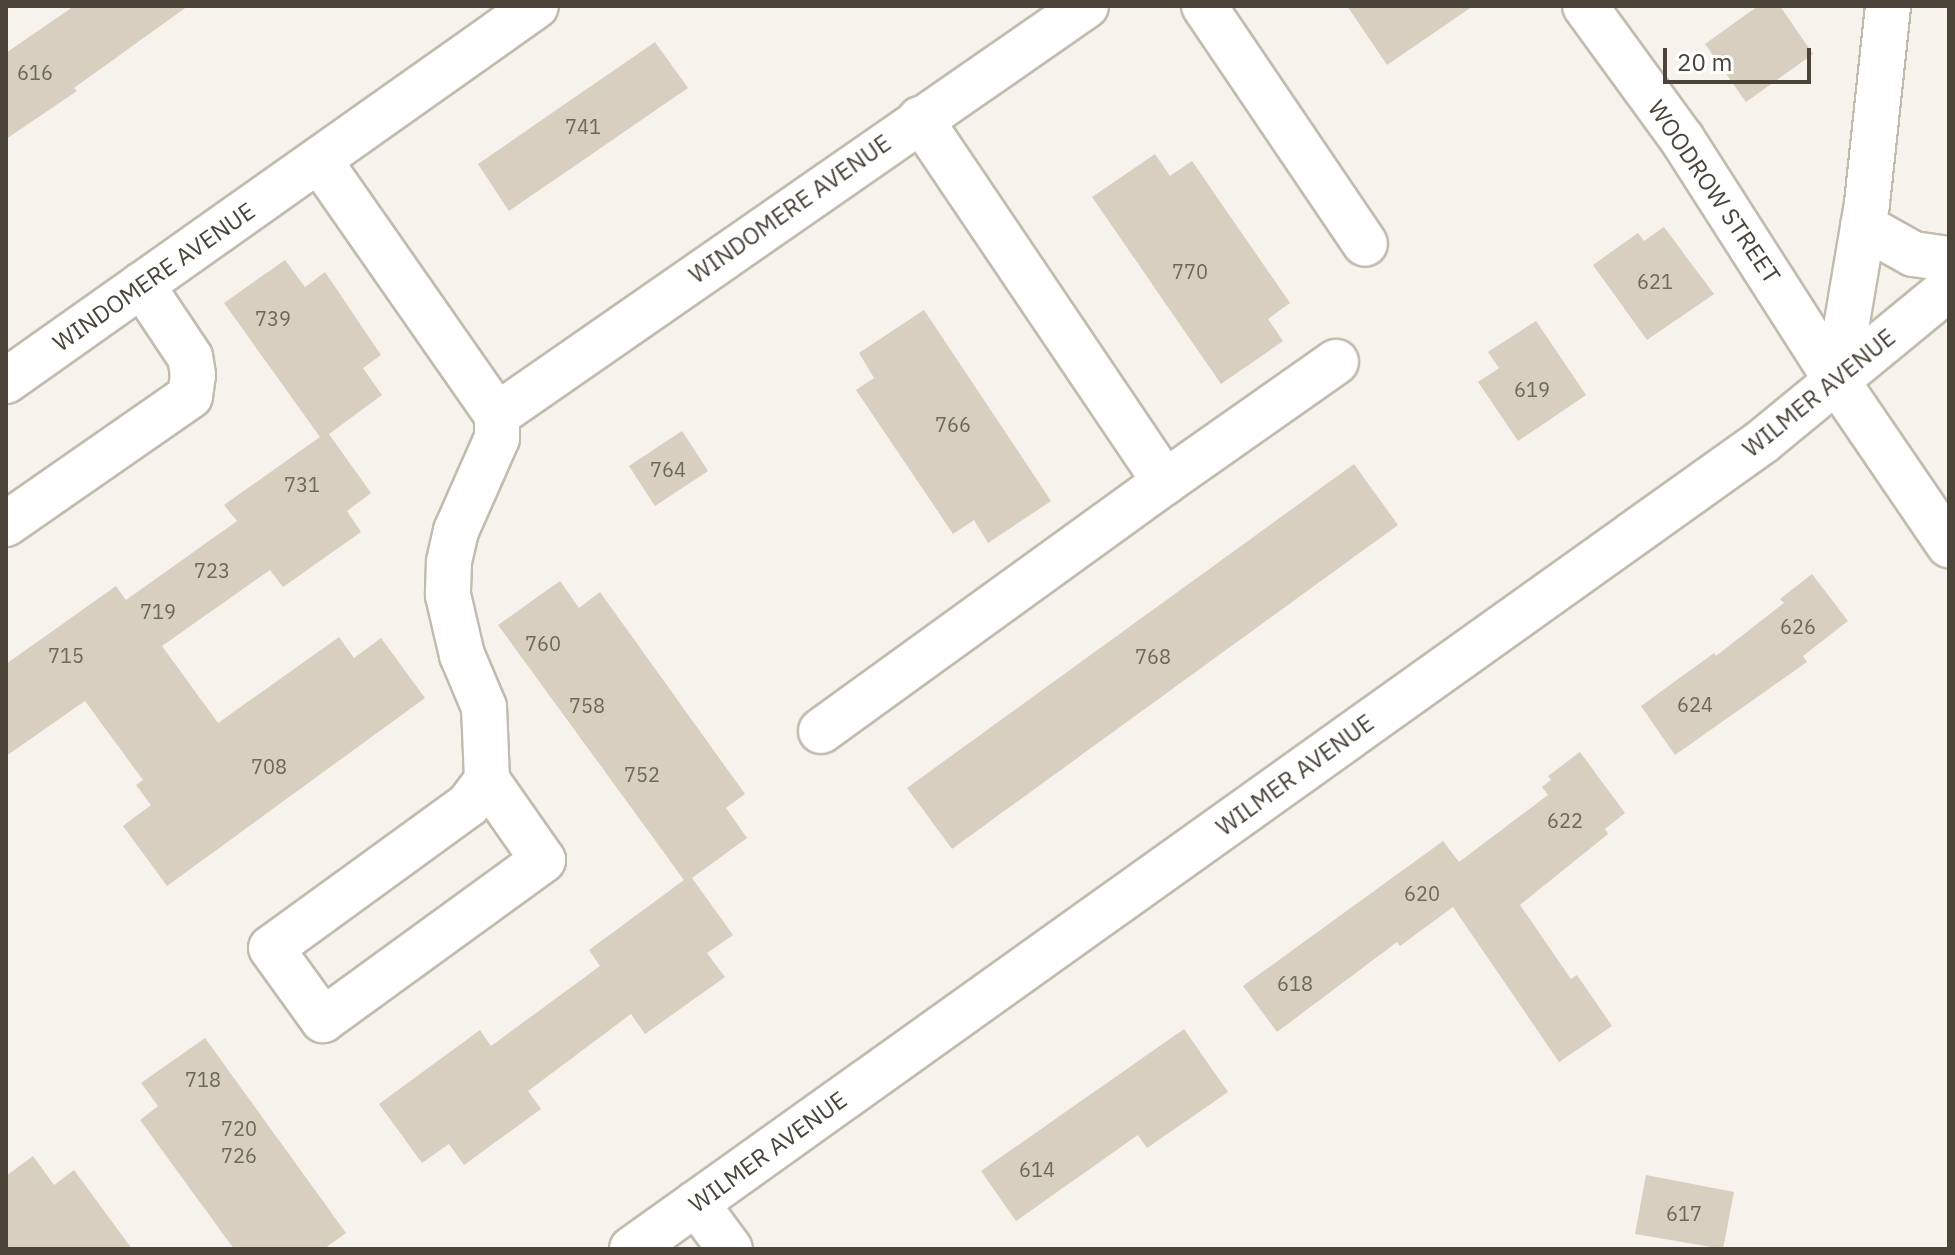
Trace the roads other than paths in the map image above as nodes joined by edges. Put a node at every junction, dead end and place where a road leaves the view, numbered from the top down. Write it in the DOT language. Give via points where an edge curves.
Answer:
graph roads {
  1 [pos="536,6"];
  2 [pos="1086,6"];
  3 [pos="1204,6"];
  4 [pos="1585,6"];
  5 [pos="1888,6"];
  6 [pos="920,119"];
  7 [pos="319,160"];
  8 [pos="1863,226"];
  9 [pos="1365,244"];
  10 [pos="1949,259"];
  11 [pos="142,285"];
  12 [pos="1949,288"];
  13 [pos="1336,362"];
  14 [pos="6,381"];
  15 [pos="1837,381"];
  16 [pos="497,415"];
  17 [pos="1165,482"];
  18 [pos="6,524"];
  19 [pos="1949,545"];
  20 [pos="821,731"];
  21 [pos="487,780"];
  22 [pos="696,1203"];
  23 [pos="632,1249"];
  24 [pos="730,1249"];
  1 -- 7 [label="street, WINDOMERE AVENUE"];
  2 -- 6 [label="street, WINDOMERE AVENUE"];
  3 -- 9 [label="street"];
  4 -- 15 [label="street, WOODROW STREET" via="1682,139"];
  5 -- 8 [label="street"];
  6 -- 16 [label="street, WINDOMERE AVENUE"];
  6 -- 17 [label="street"];
  7 -- 11 [label="street, WINDOMERE AVENUE"];
  7 -- 16 [label="street"];
  8 -- 10 [label="street" via="1913,254"];
  8 -- 15 [label="street"];
  11 -- 14 [label="street, WINDOMERE AVENUE"];
  11 -- 18 [label="street" via="190,357 190,396"];
  12 -- 15 [label="street, WILMER AVENUE"];
  13 -- 17 [label="street"];
  15 -- 19 [label="street, WOODROW STREET"];
  15 -- 22 [label="street, WILMER AVENUE" via="1763,441"];
  16 -- 21 [label="street" via="497,438 456,531 448,584 453,625 484,707"];
  17 -- 20 [label="street"];
  21 -- 21 [label="street" via="468,805 271,948 323,1020 543,860"];
  22 -- 23 [label="street, WILMER AVENUE"];
  22 -- 24 [label="street"];
}
